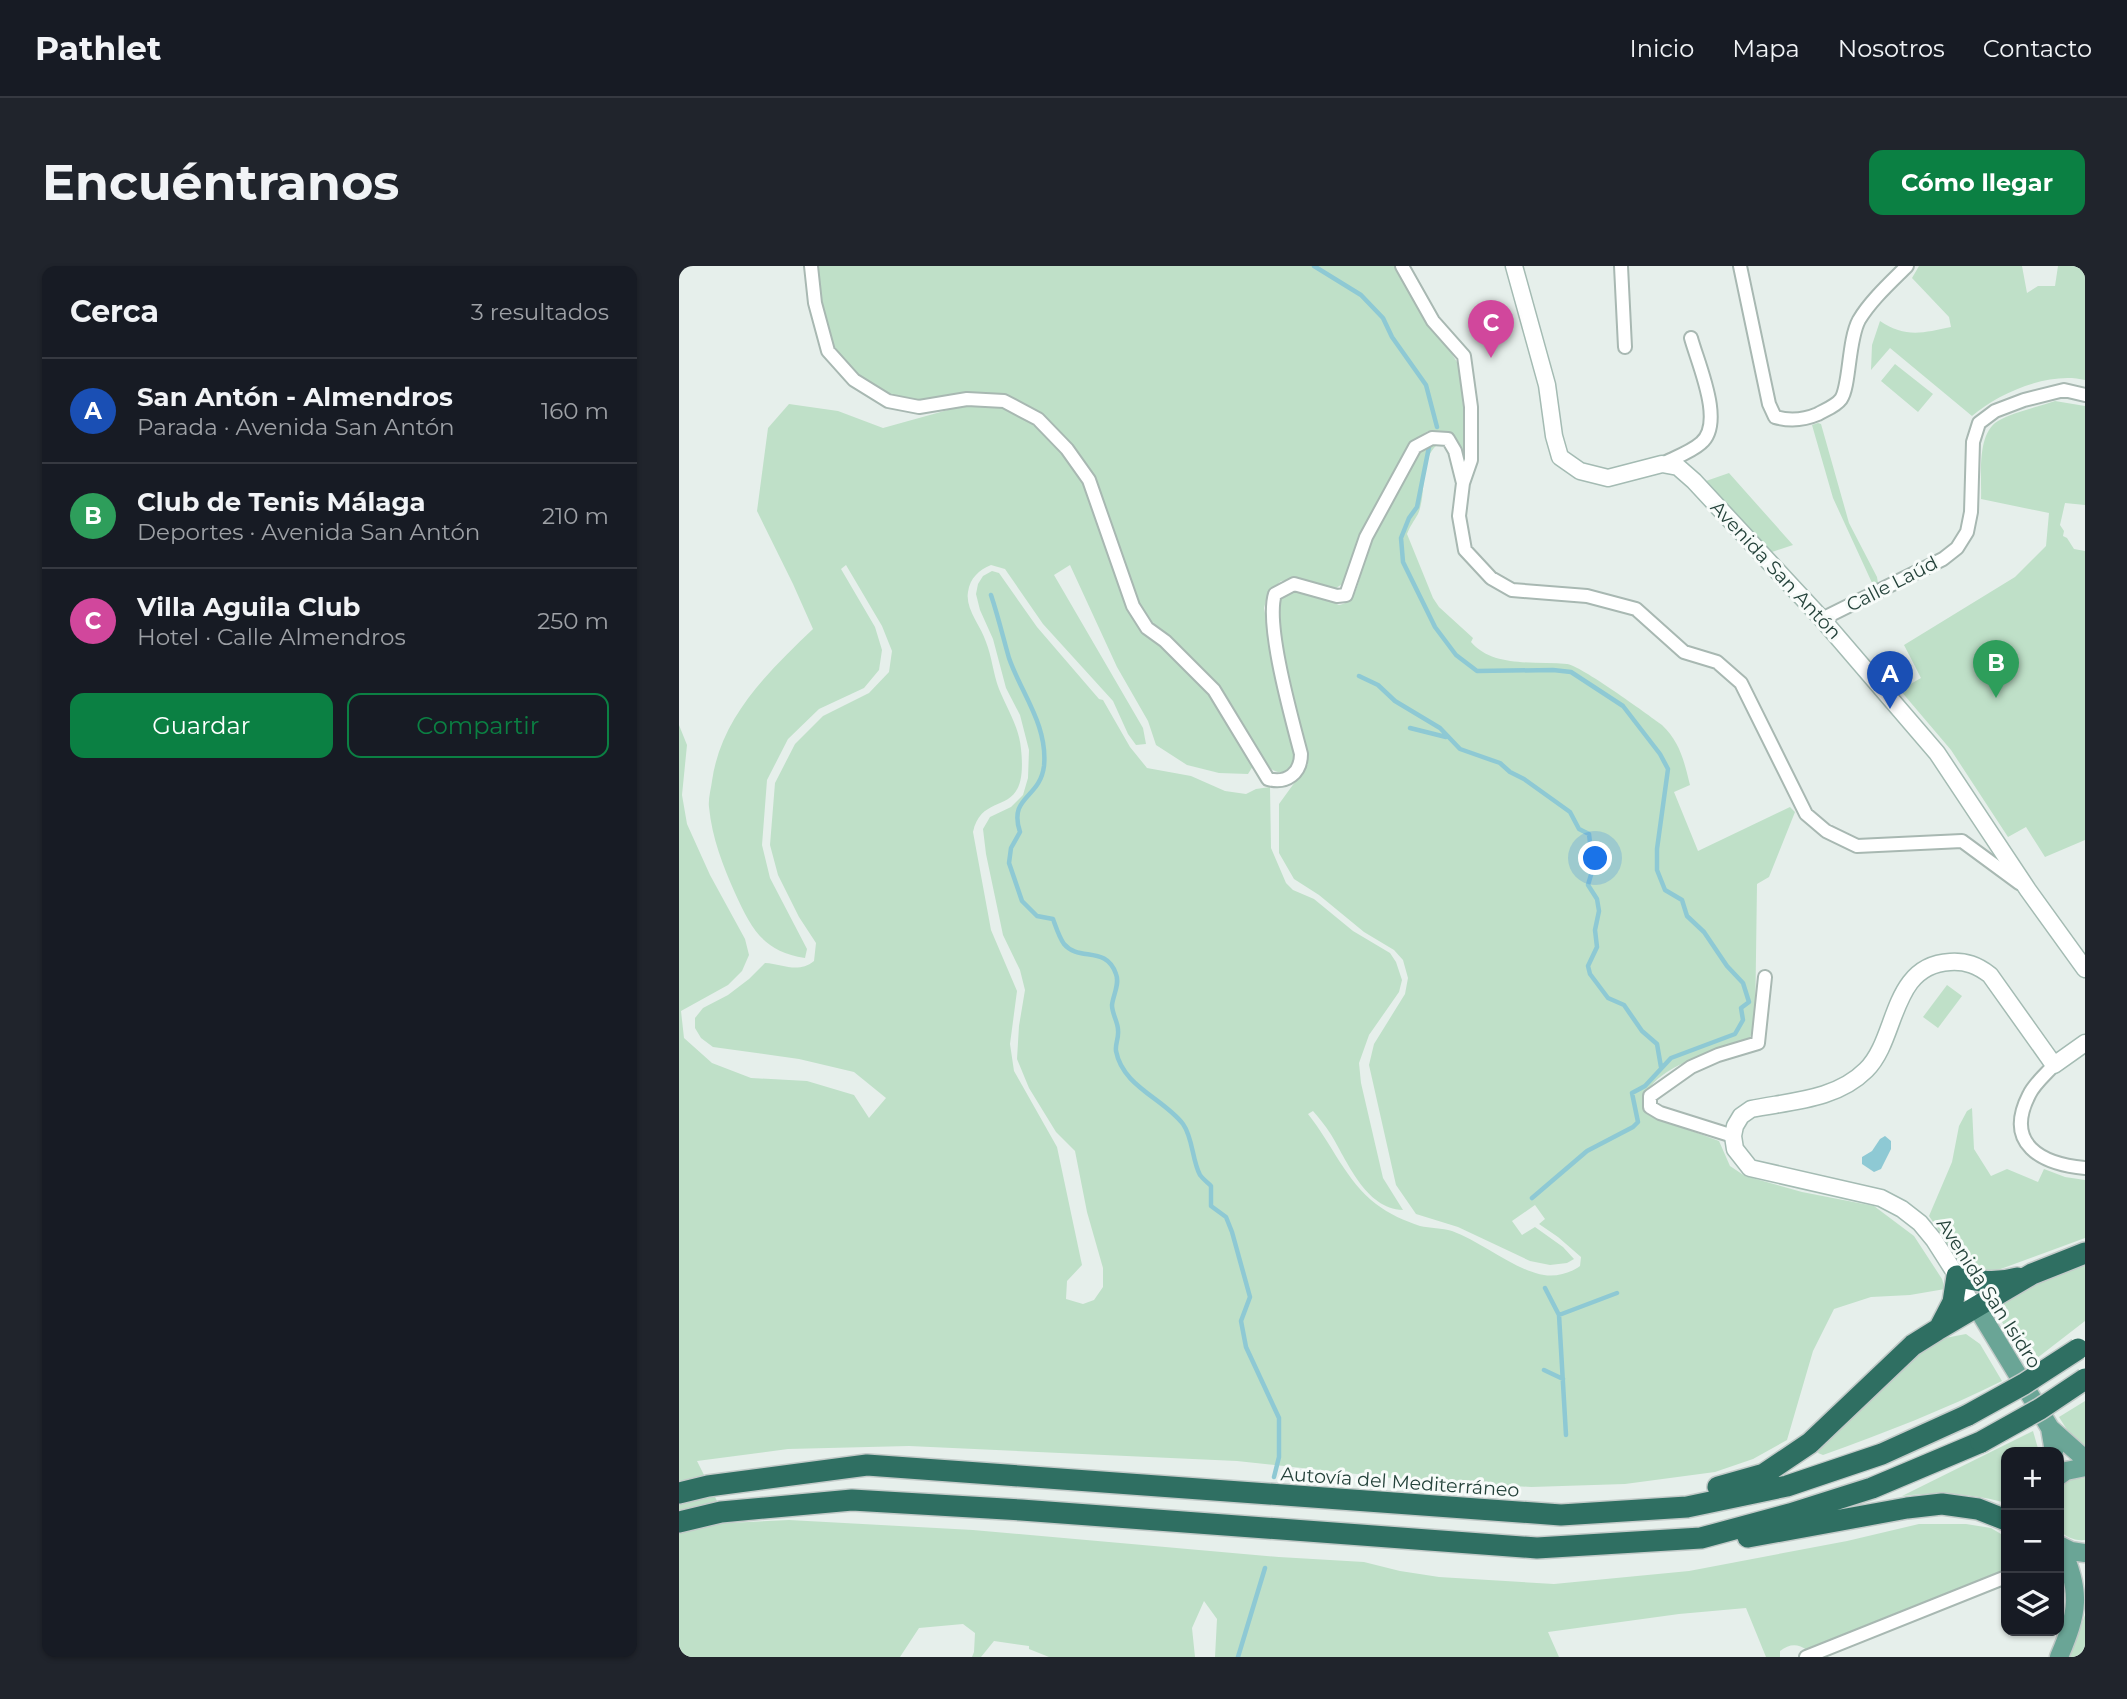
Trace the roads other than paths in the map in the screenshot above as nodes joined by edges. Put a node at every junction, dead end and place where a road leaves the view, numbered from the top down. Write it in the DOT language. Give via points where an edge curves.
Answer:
graph roads {
  1 [pos="811,266"];
  2 [pos="1402,266"];
  3 [pos="1514,266"];
  4 [pos="1621,266"];
  5 [pos="1740,266"];
  6 [pos="1906,266"];
  7 [pos="1691,338"];
  8 [pos="1625,347"];
  9 [pos="2085,395"];
  10 [pos="1662,464"];
  11 [pos="1463,483"];
  12 [pos="1822,619"];
  13 [pos="2028,890"];
  14 [pos="2085,969"];
  15 [pos="1765,978"];
  16 [pos="2085,1043"];
  17 [pos="2055,1065"];
  18 [pos="1733,1136"];
  19 [pos="2085,1168"];
  20 [pos="2085,1252"];
  21 [pos="2032,1273"];
  22 [pos="1958,1276"];
  23 [pos="1976,1307"];
  24 [pos="1937,1330"];
  25 [pos="2082,1347"];
  26 [pos="2085,1379"];
  27 [pos="2050,1428"];
  28 [pos="2053,1447"];
  29 [pos="2085,1459"];
  30 [pos="2085,1467"];
  31 [pos="2064,1472"];
  32 [pos="679,1493"];
  33 [pos="1475,1511"];
  34 [pos="2001,1518"];
  35 [pos="679,1522"];
  36 [pos="1701,1538"];
  37 [pos="2064,1548"];
  38 [pos="2085,1553"];
  39 [pos="2064,1554"];
  40 [pos="2001,1579"];
  41 [pos="1806,1657"];
  42 [pos="2059,1657"];
  1 -- 11 [label="street" via="828,351 854,380 888,401 919,407 967,400 1005,401 1038,419 1067,449 1090,481 1133,606 1147,628 1214,690 1268,779 1294,775 1301,764 1271,606 1275,594 1294,584 1336,596 1346,594 1366,537 1415,447 1432,438 1448,439"];
  2 -- 11 [label="street" via="1433,321 1464,356 1471,407 1471,460"];
  3 -- 10 [label="street" via="1547,385 1560,457 1580,471 1608,478"];
  4 -- 8 [label="street"];
  5 -- 6 [label="street" via="1769,404 1775,417 1788,420 1814,416 1840,401 1859,320"];
  7 -- 10 [label="street" via="1712,428 1702,443"];
  9 -- 12 [label="street, Calle Laúd" via="2064,390 2024,400 1979,423 1973,442 1971,512 1967,532 1957,548"];
  10 -- 12 [label="street, Avenida San Antón" via="1678,467 1694,481"];
  11 -- 13 [label="street" via="1459,516 1465,550 1491,578 1512,590 1587,596 1636,609 1684,652 1717,662 1741,683 1806,814 1826,831 1857,846 1962,841"];
  12 -- 13 [label="street, Avenida San Antón" via="1937,753"];
  13 -- 14 [label="street, Avenida San Antón"];
  15 -- 18 [label="street" via="1758,1043 1691,1067 1650,1096 1650,1107 1660,1113"];
  16 -- 17 [label="street"];
  17 -- 18 [label="street" via="1990,975 1978,965 1943,962 1912,980 1877,1055 1856,1079 1826,1095 1751,1109 1741,1116"];
  17 -- 19 [label="street" via="2030,1092 2019,1120 2023,1137 2045,1160"];
  18 -- 22 [label="street, Avenida San Isidro" via="1735,1149 1750,1168 1881,1198 1902,1209 1920,1223"];
  20 -- 21 [label="highway"];
  21 -- 22 [label="highway" via="1998,1282"];
  21 -- 23 [label="highway"];
  22 -- 23 [label="street, Avenida San Isidro"];
  22 -- 24 [label="highway" via="1953,1302"];
  23 -- 24 [label="highway"];
  23 -- 27 [label="main road, Avenida San Isidro"];
  24 -- 33 [label="highway" via="1913,1345 1810,1443 1763,1474 1666,1496"];
  25 -- 33 [label="highway, Autovía del Mediterráneo, bridge" via="1968,1416 1851,1466 1787,1486 1687,1507 1561,1515"];
  26 -- 36 [label="highway, bridge" via="1981,1441 1872,1488"];
  27 -- 28 [label="main road, Avenida San Isidro"];
  27 -- 29 [label="main road, Avenida San Isidro"];
  30 -- 31 [label="main road"];
  32 -- 33 [label="highway, Autovía del Mediterráneo" via="867,1465"];
  34 -- 36 [label="highway" via="1978,1508 1942,1504 1754,1537"];
  35 -- 36 [label="highway" via="720,1512 852,1500 1537,1548"];
  37 -- 38 [label="main road"];
  39 -- 42 [label="main road" via="2073,1572 2076,1598"];
  40 -- 41 [label="street"];
}
